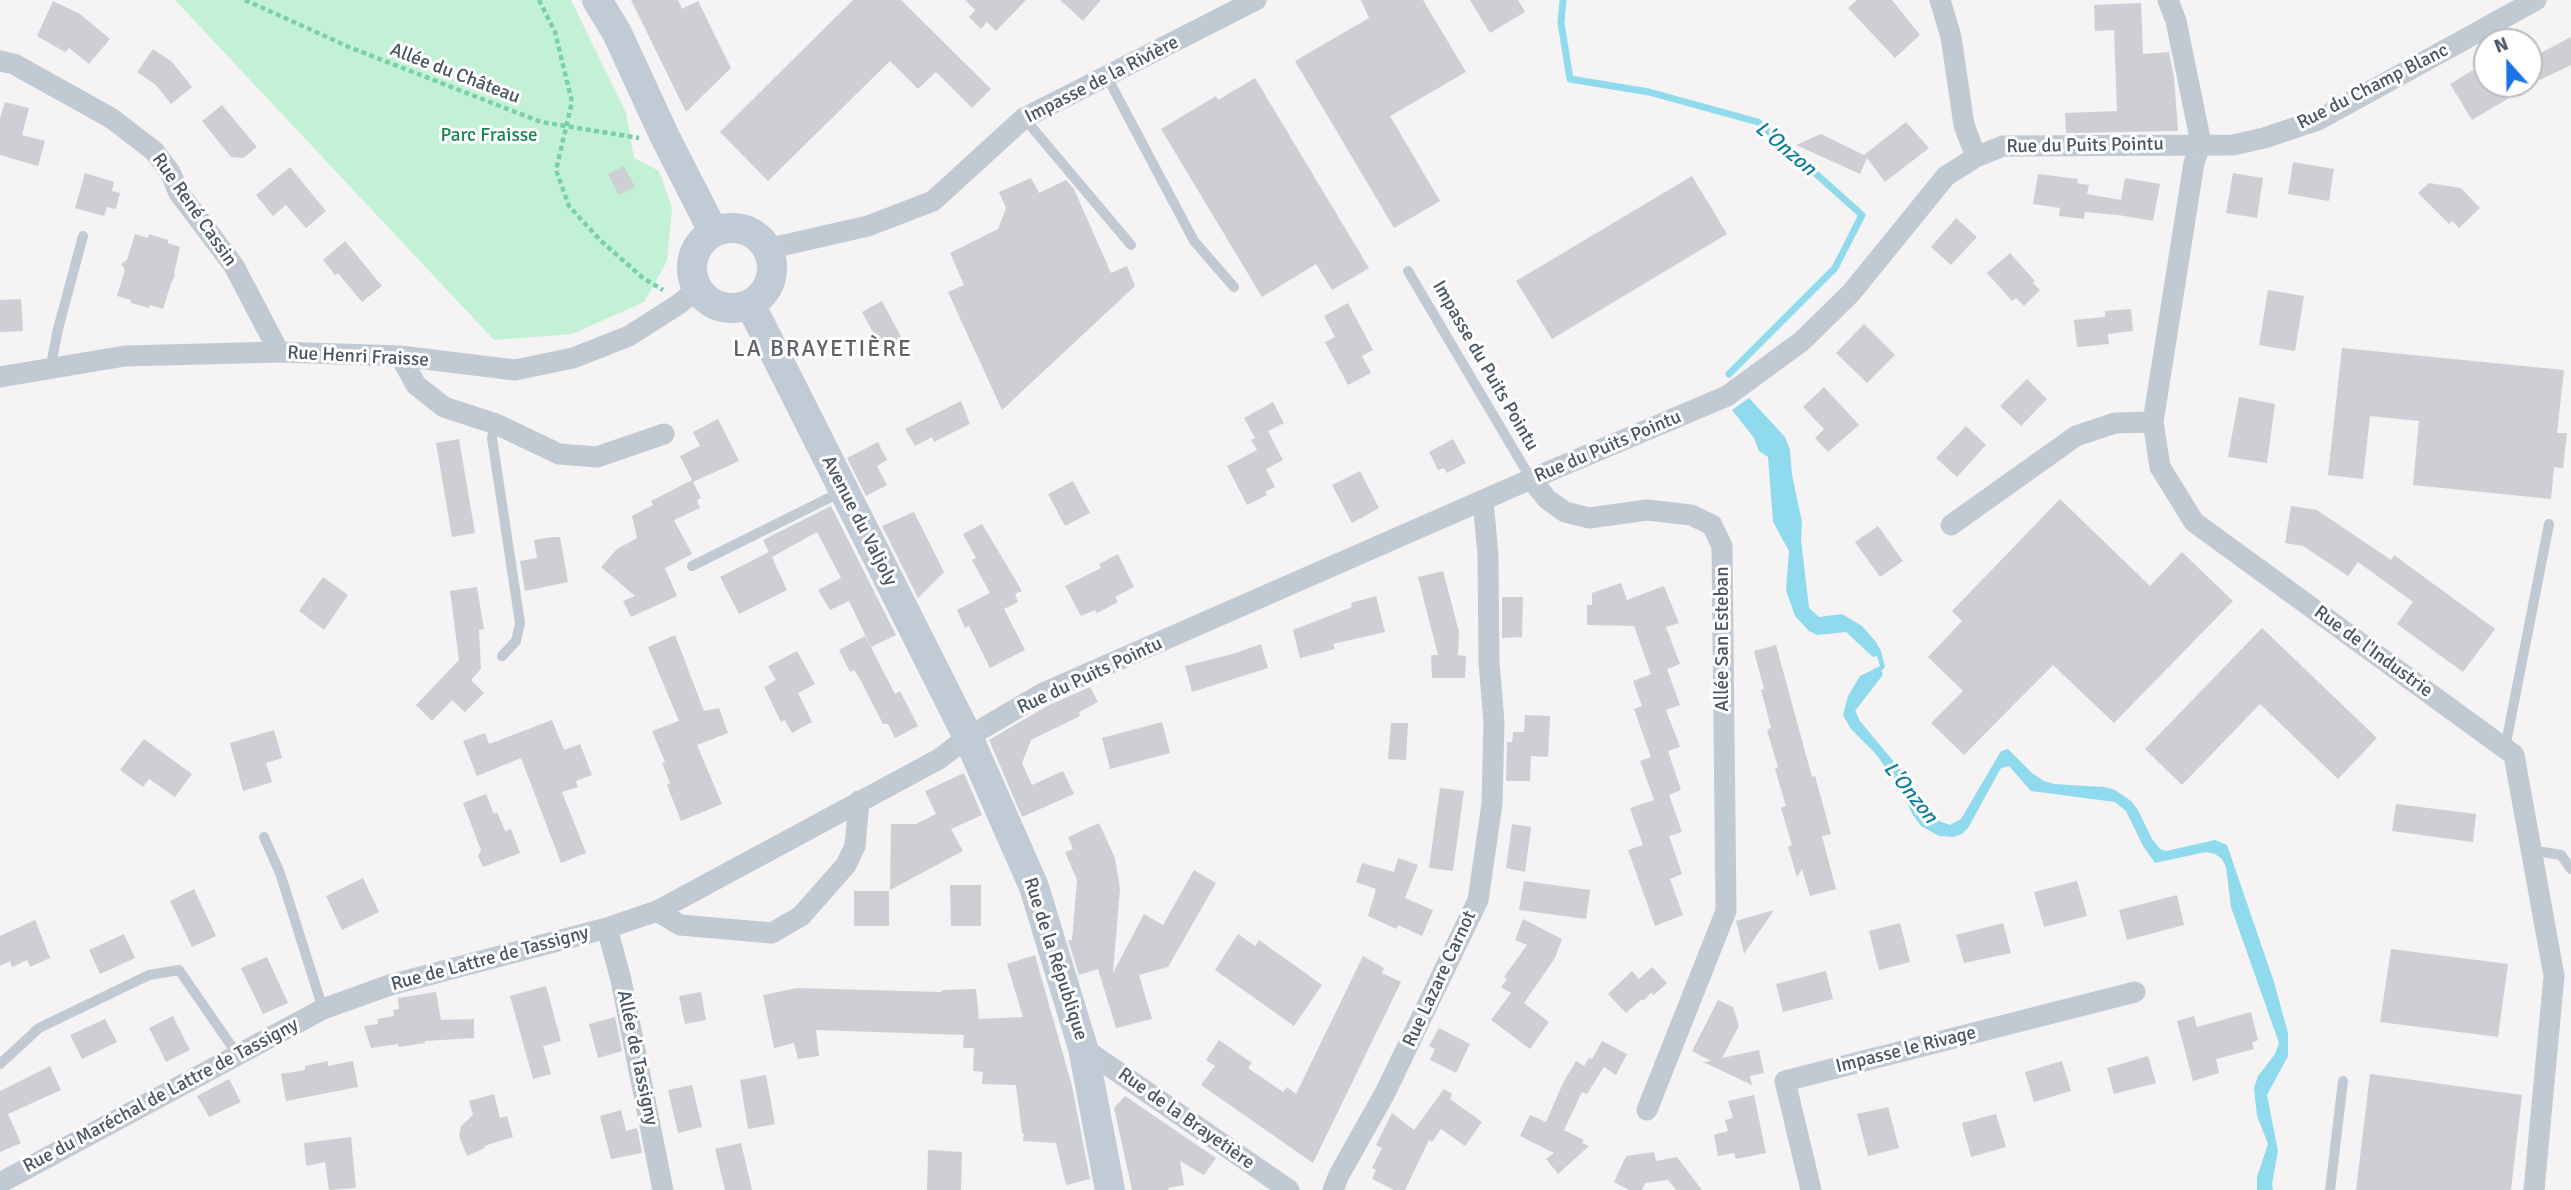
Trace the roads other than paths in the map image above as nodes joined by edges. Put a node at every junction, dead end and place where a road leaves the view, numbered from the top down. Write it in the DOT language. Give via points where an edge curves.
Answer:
graph roads {
  1 [pos="597,0"];
  2 [pos="1940,0"];
  3 [pos="2168,0"];
  4 [pos="2536,0"];
  5 [pos="1243,3"];
  6 [pos="0,61"];
  7 [pos="1107,75"];
  8 [pos="1024,118"];
  9 [pos="2201,143"];
  10 [pos="1976,157"];
  11 [pos="713,231"];
  12 [pos="83,236"];
  13 [pos="1131,245"];
  14 [pos="767,249"];
  15 [pos="1408,271"];
  16 [pos="1234,287"];
  17 [pos="688,297"];
  18 [pos="751,304"];
  19 [pos="279,352"];
  20 [pos="400,356"];
  21 [pos="50,370"];
  22 [pos="0,377"];
  23 [pos="2153,422"];
  24 [pos="496,424"];
  25 [pos="664,434"];
  26 [pos="1531,479"];
  27 [pos="843,491"];
  28 [pos="1483,500"];
  29 [pos="2549,524"];
  30 [pos="1951,525"];
  31 [pos="692,566"];
  32 [pos="502,656"];
  33 [pos="968,737"];
  34 [pos="2505,748"];
  35 [pos="859,801"];
  36 [pos="264,837"];
  37 [pos="2531,850"];
  38 [pos="2571,869"];
  39 [pos="657,911"];
  40 [pos="607,928"];
  41 [pos="2135,992"];
  42 [pos="323,1009"];
  43 [pos="1083,1048"];
  44 [pos="237,1054"];
  45 [pos="0,1064"];
  46 [pos="2343,1081"];
  47 [pos="1647,1110"];
  48 [pos="0,1183"];
  49 [pos="663,1190"];
  50 [pos="1110,1190"];
  51 [pos="1289,1190"];
  52 [pos="1333,1190"];
  53 [pos="1811,1190"];
  54 [pos="2330,1190"];
  55 [pos="2533,1190"];
  1 -- 11 [label="main road"];
  2 -- 10 [label="street" via="1951,37 1964,125"];
  3 -- 9 [label="street"];
  4 -- 9 [label="street, Rue du Champ Blanc" via="2318,120 2233,145"];
  5 -- 7 [label="street, Impasse de la Rivière"];
  6 -- 19 [label="street, Rue René Cassin" via="15,64 111,118 154,151 234,266"];
  7 -- 8 [label="street, Impasse de la Rivière"];
  7 -- 16 [label="lane" via="1194,241"];
  8 -- 13 [label="lane"];
  8 -- 14 [label="street, Impasse de la Rivière" via="933,201 868,226"];
  9 -- 10 [label="street, Rue du Puits Pointu" via="2003,146"];
  9 -- 23 [label="street, Rue de l'Industrie" via="2194,163"];
  10 -- 26 [label="street, Rue du Puits Pointu" via="1946,176 1851,293 1802,341 1727,396"];
  11 -- 14 [label="main road" via="740,229 760,239"];
  11 -- 17 [label="main road" via="691,262"];
  12 -- 21 [label="lane"];
  14 -- 18 [label="main road" via="772,274 761,296"];
  15 -- 26 [label="lane, Impasse du Puits Pointu"];
  17 -- 18 [label="main road" via="727,309"];
  17 -- 20 [label="street, Rue Henri Fraisse" via="629,336 573,358 515,370"];
  18 -- 27 [label="main road, Avenue du Valjoly"];
  19 -- 20 [label="street, Rue Henri Fraisse"];
  19 -- 21 [label="street, Rue Henri Fraisse" via="125,356"];
  20 -- 24 [label="street" via="416,385 444,407"];
  21 -- 22 [label="street, Rue Henri Fraisse"];
  23 -- 30 [label="street" via="2115,423 2076,436"];
  23 -- 34 [label="street, Rue de l'Industrie" via="2160,467 2194,522"];
  24 -- 25 [label="street" via="559,454 597,457"];
  24 -- 32 [label="lane" via="492,438 520,623 516,641"];
  26 -- 28 [label="street, Rue du Puits Pointu"];
  26 -- 47 [label="street, Allée San Esteban" via="1565,513 1589,518 1647,510 1691,515 1712,525 1722,546 1726,911"];
  27 -- 31 [label="lane"];
  27 -- 33 [label="main road, Avenue du Valjoly"];
  28 -- 33 [label="street, Rue du Puits Pointu" via="1043,693"];
  28 -- 52 [label="street, Rue Lazare Carnot" via="1494,722 1492,804 1478,900"];
  29 -- 34 [label="lane"];
  33 -- 35 [label="street, Rue de Lattre de Tassigny" via="939,759"];
  33 -- 43 [label="main road, Rue de la République" via="1034,887"];
  34 -- 37 [label="street" via="2514,755"];
  35 -- 39 [label="street, Rue de Lattre de Tassigny"];
  35 -- 39 [label="street" via="855,846 846,865 801,916 772,933 680,925"];
  36 -- 42 [label="lane"];
  37 -- 38 [label="lane" via="2561,855"];
  37 -- 55 [label="street" via="2554,976"];
  39 -- 40 [label="street, Rue de Lattre de Tassigny"];
  40 -- 42 [label="street, Rue de Lattre de Tassigny" via="390,985"];
  40 -- 49 [label="street, Allée de Tassigny"];
  41 -- 53 [label="street, Impasse le Rivage" via="1785,1081"];
  42 -- 44 [label="street, Rue du Maréchal de Lattre de Tassigny"];
  43 -- 50 [label="main road, Rue de la République"];
  43 -- 51 [label="street, Rue de la Brayetière"];
  44 -- 45 [label="lane" via="179,970 149,975 39,1028"];
  44 -- 48 [label="street, Rue du Maréchal de Lattre de Tassigny"];
  46 -- 54 [label="lane"];
}
